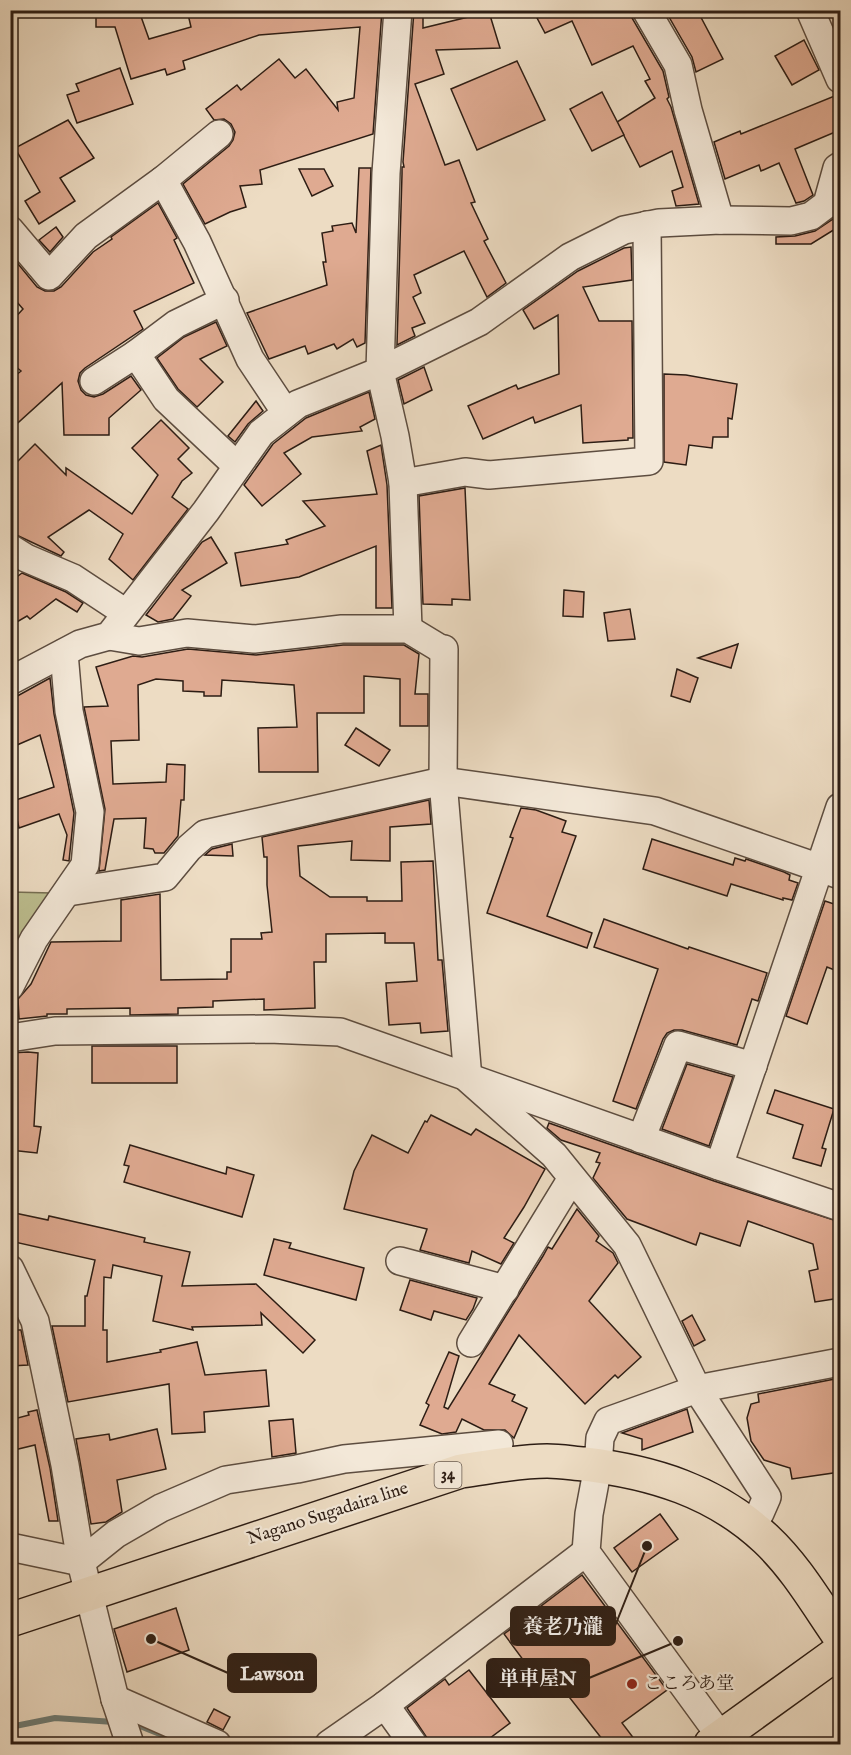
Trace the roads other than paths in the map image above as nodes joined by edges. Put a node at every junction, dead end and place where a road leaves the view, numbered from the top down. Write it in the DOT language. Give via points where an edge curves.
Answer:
graph roads {
  1 [pos="398,10"];
  2 [pos="646,10"];
  3 [pos="810,10"];
  4 [pos="840,79"];
  5 [pos="219,134"];
  6 [pos="840,166"];
  7 [pos="163,180"];
  8 [pos="720,220"];
  9 [pos="646,225"];
  10 [pos="10,230"];
  11 [pos="225,300"];
  12 [pos="136,354"];
  13 [pos="380,371"];
  14 [pos="94,381"];
  15 [pos="286,413"];
  16 [pos="237,466"];
  17 [pos="403,483"];
  18 [pos="10,548"];
  19 [pos="126,613"];
  20 [pos="408,629"];
  21 [pos="109,636"];
  22 [pos="64,653"];
  23 [pos="10,681"];
  24 [pos="443,781"];
  25 [pos="840,807"];
  26 [pos="831,871"];
  27 [pos="68,892"];
  28 [pos="10,986"];
  29 [pos="10,1038"];
  30 [pos="753,1066"];
  31 [pos="468,1079"];
  32 [pos="641,1139"];
  33 [pos="719,1166"];
  34 [pos="572,1178"];
  35 [pos="840,1207"];
  36 [pos="400,1261"];
  37 [pos="10,1269"];
  38 [pos="505,1289"];
  39 [pos="23,1324"];
  40 [pos="471,1343"];
  41 [pos="840,1362"];
  42 [pos="697,1389"];
  43 [pos="499,1444"];
  44 [pos="598,1466"];
  45 [pos="749,1525"];
  46 [pos="10,1547"];
  47 [pos="586,1552"];
  48 [pos="81,1562"];
  49 [pos="89,1593"];
  50 [pos="10,1620"];
  51 [pos="840,1637"];
  52 [pos="840,1651"];
  53 [pos="385,1705"];
  54 [pos="122,1721"];
  55 [pos="716,1741"];
  56 [pos="217,1744"];
  57 [pos="329,1744"];
  58 [pos="413,1744"];
  1 -- 13 [label="street" via="386,173"];
  2 -- 8 [label="street" via="678,65"];
  3 -- 4 [label="street"];
  5 -- 7 [label="street"];
  6 -- 8 [label="street" via="827,204 811,216 792,221"];
  7 -- 10 [label="street" via="86,236 49,276"];
  7 -- 11 [label="street"];
  8 -- 9 [label="street"];
  9 -- 13 [label="street" via="624,230 570,257 479,322"];
  9 -- 17 [label="street" via="649,461 489,475 465,472"];
  11 -- 12 [label="street" via="176,324"];
  11 -- 15 [label="street" via="250,359"];
  12 -- 14 [label="street"];
  12 -- 16 [label="street" via="166,399"];
  13 -- 15 [label="street" via="298,404"];
  13 -- 17 [label="street"];
  15 -- 16 [label="street" via="261,434"];
  16 -- 19 [label="street"];
  17 -- 20 [label="street"];
  18 -- 19 [label="street" via="73,578"];
  19 -- 21 [label="street"];
  20 -- 21 [label="street" via="342,629 254,639 186,633 139,641"];
  20 -- 24 [label="street" via="443,649"];
  21 -- 22 [label="street"];
  22 -- 23 [label="street"];
  22 -- 27 [label="street" via="69,711 90,812 85,865"];
  24 -- 26 [label="street" via="655,811"];
  24 -- 27 [label="street" via="205,834 165,877"];
  24 -- 31 [label="street"];
  25 -- 26 [label="street"];
  26 -- 30 [label="street"];
  27 -- 28 [label="street" via="34,939"];
  29 -- 31 [label="street" via="56,1031 340,1032"];
  30 -- 32 [label="street" via="678,1045"];
  30 -- 33 [label="street"];
  31 -- 32 [label="street"];
  31 -- 34 [label="street" via="554,1155"];
  32 -- 33 [label="street"];
  33 -- 35 [label="street"];
  34 -- 38 [label="street"];
  34 -- 42 [label="street" via="627,1245"];
  36 -- 38 [label="street"];
  37 -- 39 [label="street"];
  38 -- 40 [label="street"];
  39 -- 48 [label="street" via="64,1465"];
  41 -- 42 [label="street"];
  42 -- 44 [label="street" via="608,1421 600,1438"];
  42 -- 45 [label="street" via="767,1497"];
  43 -- 48 [label="street" via="344,1459 226,1480 161,1508 116,1534"];
  44 -- 45 [label="main road, Nagano Sugadaira line / 34" via="692,1489"];
  44 -- 47 [label="street" via="588,1514"];
  44 -- 49 [label="main road, Nagano Sugadaira line / 34" via="549,1461 461,1471"];
  45 -- 51 [label="main road, Nagano Sugadaira line / 34" via="809,1589"];
  46 -- 48 [label="street"];
  47 -- 53 [label="street"];
  47 -- 55 [label="street"];
  48 -- 49 [label="street"];
  49 -- 50 [label="main road, Nagano Sugadaira line / 34"];
  49 -- 54 [label="street"];
  52 -- 55 [label="main road"];
  53 -- 57 [label="street"];
  53 -- 58 [label="street"];
  54 -- 56 [label="street"];
}
